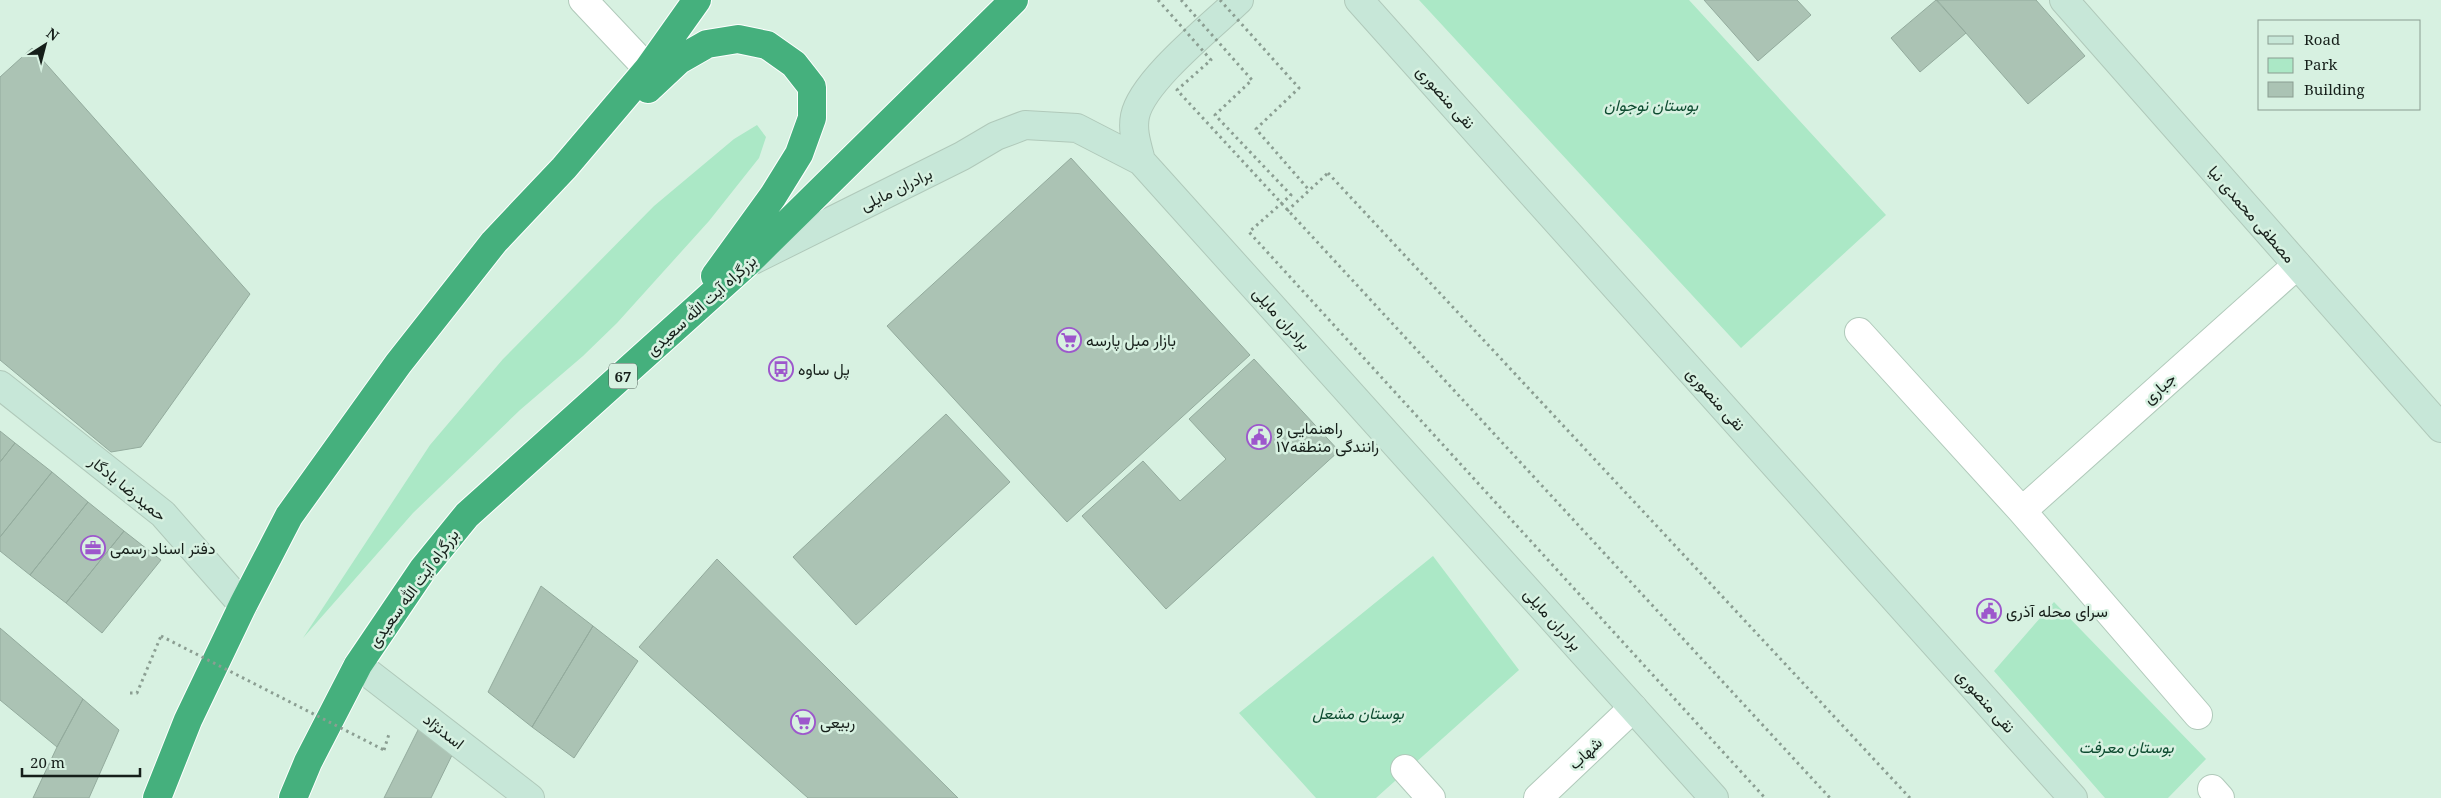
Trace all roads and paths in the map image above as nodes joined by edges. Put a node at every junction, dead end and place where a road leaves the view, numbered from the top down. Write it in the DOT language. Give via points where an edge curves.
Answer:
graph roads {
  1 [pos="583,0"];
  2 [pos="697,0"];
  3 [pos="1014,0"];
  4 [pos="1158,0"];
  5 [pos="1181,0"];
  6 [pos="1220,0"];
  7 [pos="1239,0"];
  8 [pos="1360,0"];
  9 [pos="2064,0"];
  10 [pos="648,69"];
  11 [pos="1141,161"];
  12 [pos="564,168"];
  13 [pos="1309,190"];
  14 [pos="1281,204"];
  15 [pos="1287,211"];
  16 [pos="748,263"];
  17 [pos="2296,264"];
  18 [pos="682,322"];
  19 [pos="1859,332"];
  20 [pos="0,385"];
  21 [pos="2441,428"];
  22 [pos="2022,511"];
  23 [pos="243,605"];
  24 [pos="358,665"];
  25 [pos="130,693"];
  26 [pos="1633,708"];
  27 [pos="2198,715"];
  28 [pos="384,750"];
  29 [pos="1405,769"];
  30 [pos="157,798"];
  31 [pos="293,798"];
  32 [pos="530,798"];
  33 [pos="1431,798"];
  34 [pos="1538,798"];
  35 [pos="1714,798"];
  36 [pos="1765,798"];
  37 [pos="1830,798"];
  38 [pos="1910,798"];
  39 [pos="2073,798"];
  1 -- 10 [label="street"];
  2 -- 10 [label="highway"];
  3 -- 16 [label="highway, بزرگراه آیت الله سعیدی / 67"];
  4 -- 14 [label="path, bridge" via="1211,60 1178,90"];
  5 -- 14 [label="path, bridge" via="1252,80 1215,115 1291,195"];
  6 -- 13 [label="path, bridge" via="1299,88 1256,129"];
  7 -- 11 [label="street" via="1148,90 1136,114 1134,131"];
  8 -- 39 [label="street, نقی منصوری"];
  9 -- 17 [label="street, مصطفی محمدی نیا"];
  10 -- 12 [label="highway"];
  11 -- 16 [label="street, برادران مایلی" via="1077,128 1025,125 996,136"];
  11 -- 26 [label="street, برادران مایلی"];
  12 -- 18 [label="highway" via="679,60 707,44 738,39 767,45 794,64 812,88 812,118 799,154"];
  12 -- 23 [label="highway" via="494,242 398,364 290,516"];
  13 -- 15 [label="path, bridge"];
  13 -- 38 [label="path, bridge" via="1328,174"];
  14 -- 15 [label="path, bridge"];
  14 -- 36 [label="path, bridge" via="1249,232"];
  15 -- 37 [label="path, bridge"];
  16 -- 18 [label="highway, بزرگراه آیت الله سعیدی / 67"];
  17 -- 21 [label="street, مصطفی محمدی نیا"];
  17 -- 22 [label="street, جباری"];
  18 -- 24 [label="highway, بزرگراه آیت الله سعیدی / 67" via="468,515 423,569"];
  19 -- 22 [label="street"];
  20 -- 23 [label="street, حمیدرضا یادگار" via="163,514"];
  22 -- 27 [label="street"];
  23 -- 30 [label="highway" via="188,720"];
  24 -- 31 [label="highway, بزرگراه آیت الله سعیدی / 67"];
  24 -- 32 [label="street, اسدنژاد"];
  25 -- 28 [label="path, bridge" via="137,693 161,636"];
  26 -- 34 [label="street, شهاب"];
  26 -- 35 [label="street, برادران مایلی"];
  29 -- 33 [label="street"];
}
